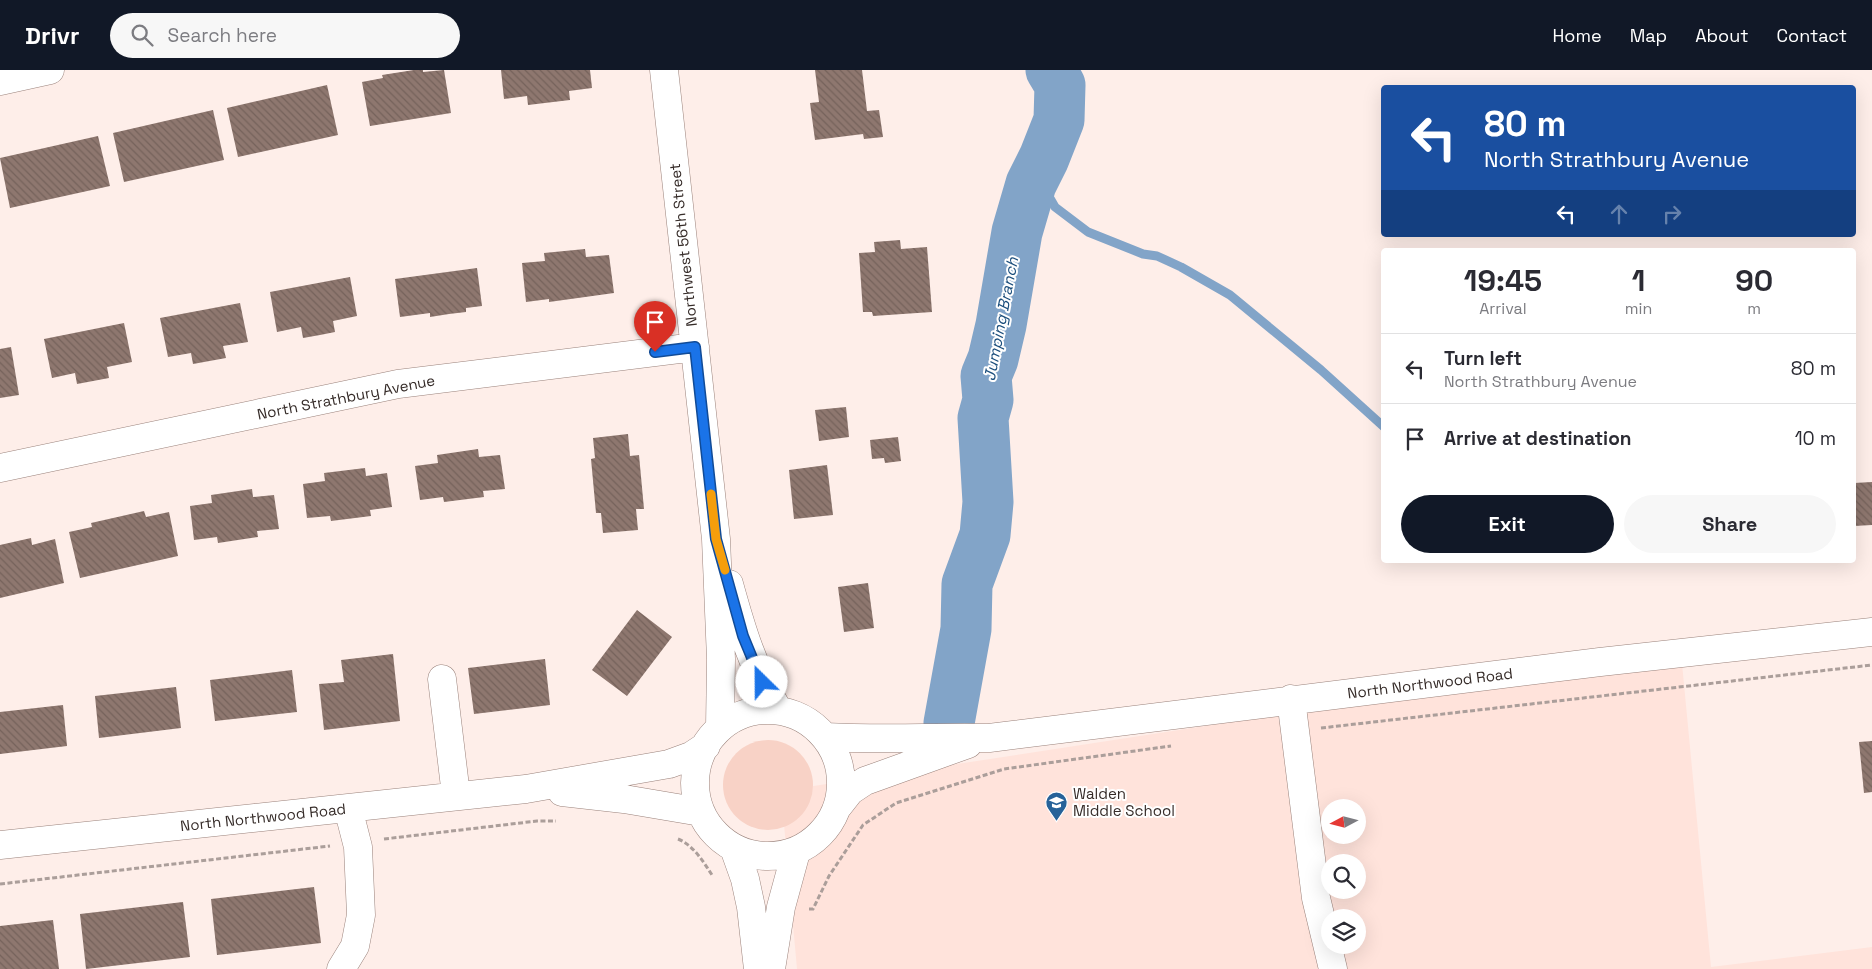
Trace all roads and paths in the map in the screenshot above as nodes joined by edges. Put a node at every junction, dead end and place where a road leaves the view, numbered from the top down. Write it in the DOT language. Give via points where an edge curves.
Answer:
graph roads {
  1 [pos="50,70"];
  2 [pos="664,70"];
  3 [pos="0,81"];
  4 [pos="695,347"];
  5 [pos="0,468"];
  6 [pos="716,539"];
  7 [pos="1872,632"];
  8 [pos="442,679"];
  9 [pos="1292,699"];
  10 [pos="778,710"];
  11 [pos="713,737"];
  12 [pos="825,737"];
  13 [pos="989,738"];
  14 [pos="526,789"];
  15 [pos="456,795"];
  16 [pos="838,805"];
  17 [pos="348,808"];
  18 [pos="701,812"];
  19 [pos="556,821"];
  20 [pos="676,838"];
  21 [pos="357,842"];
  22 [pos="0,845"];
  23 [pos="734,848"];
  24 [pos="796,852"];
  25 [pos="714,879"];
  26 [pos="0,884"];
  27 [pos="341,969"];
  28 [pos="758,969"];
  29 [pos="771,969"];
  30 [pos="1333,969"];
  1 -- 3 [label="street"];
  2 -- 4 [label="street, Northwest 56th Street"];
  4 -- 5 [label="street, North Strathbury Avenue" via="398,384"];
  4 -- 6 [label="street, Northwest 56th Street"];
  6 -- 10 [label="street, Northwest 56th Street" via="750,655"];
  6 -- 11 [label="street, Northwest 56th Street" via="721,659"];
  7 -- 9 [label="street, North Northwood Road"];
  8 -- 15 [label="street"];
  9 -- 13 [label="street, North Northwood Road"];
  9 -- 30 [label="street" via="1316,898"];
  10 -- 11 [label="street" via="757,711 738,717"];
  10 -- 12 [label="street" via="812,724"];
  11 -- 14 [label="street, North Northwood Road" via="691,756 670,764"];
  11 -- 18 [label="street" via="697,767 695,790"];
  12 -- 13 [label="street, North Northwood Road"];
  12 -- 16 [label="street" via="838,758 842,781"];
  13 -- 16 [label="street, North Northwood Road" via="865,781"];
  14 -- 15 [label="street, North Northwood Road"];
  14 -- 18 [label="street, North Northwood Road" via="624,798"];
  15 -- 17 [label="street, North Northwood Road"];
  16 -- 24 [label="street" via="829,825 814,841"];
  17 -- 21 [label="street"];
  17 -- 22 [label="street, North Northwood Road"];
  18 -- 23 [label="street" via="714,833"];
  19 -- 21 [label="path"];
  20 -- 25 [label="path" via="684,841 702,859"];
  21 -- 26 [label="path"];
  21 -- 27 [label="street" via="361,915 355,946"];
  23 -- 24 [label="street" via="754,856 775,857"];
  23 -- 28 [label="street" via="751,907"];
  24 -- 29 [label="street" via="781,907"];
}
